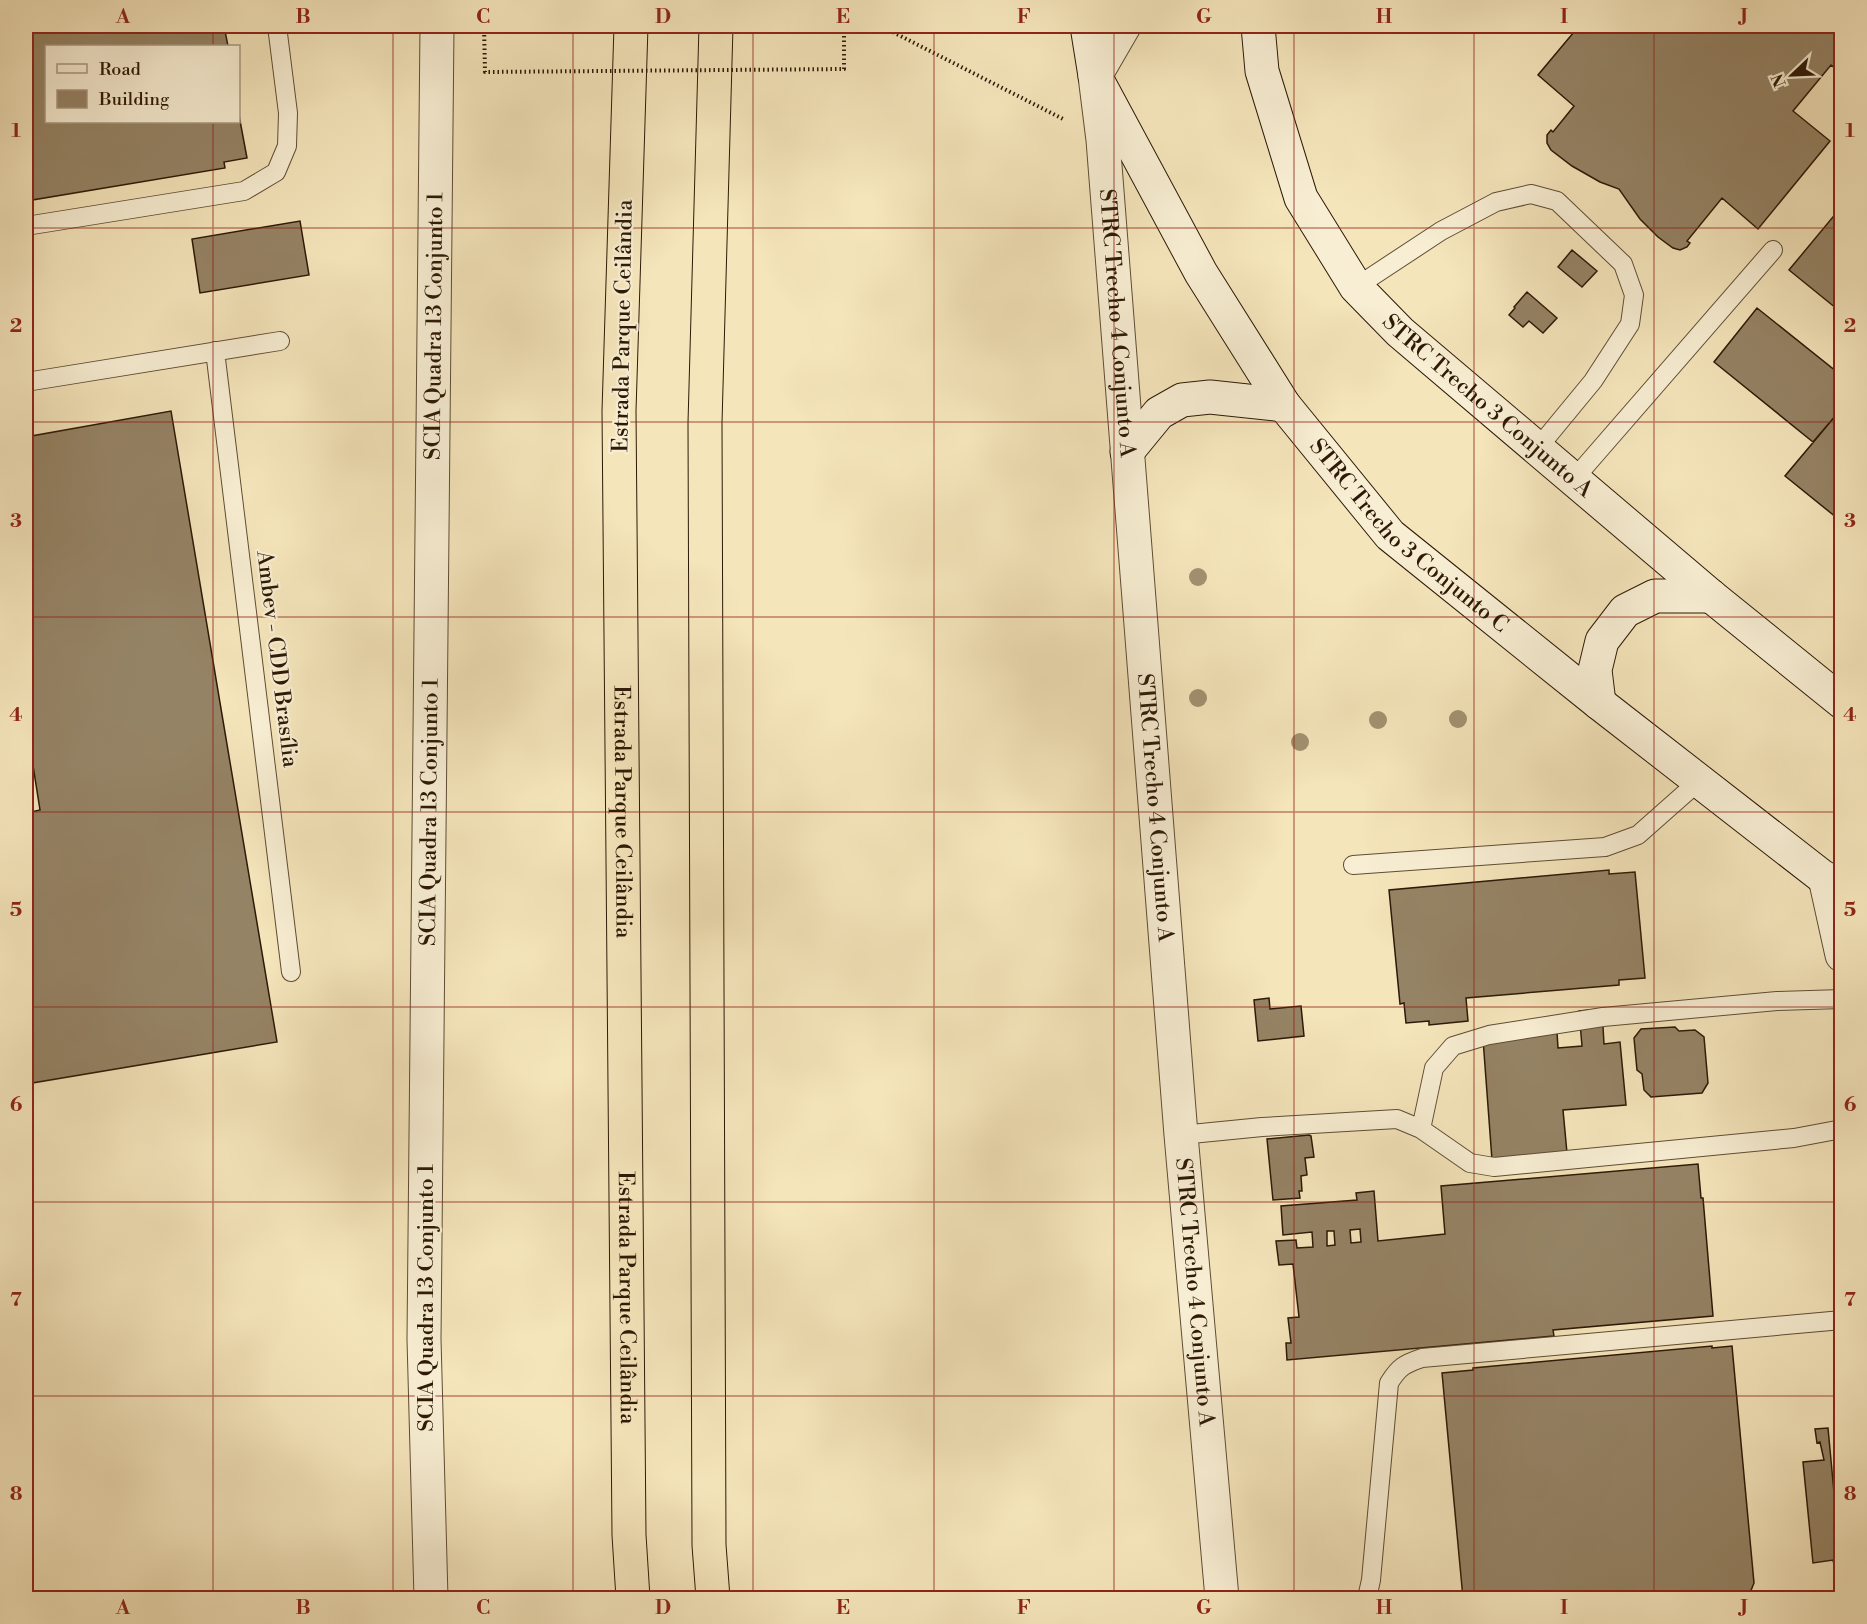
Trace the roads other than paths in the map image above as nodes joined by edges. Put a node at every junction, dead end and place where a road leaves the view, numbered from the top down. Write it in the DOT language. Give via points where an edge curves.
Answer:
graph roads {
  1 [pos="277,26"];
  2 [pos="437,26"];
  3 [pos="632,26"];
  4 [pos="716,26"];
  5 [pos="1087,26"];
  6 [pos="1124,26"];
  7 [pos="1258,26"];
  8 [pos="1095,76"];
  9 [pos="26,226"];
  10 [pos="1773,250"];
  11 [pos="1356,287"];
  12 [pos="280,341"];
  13 [pos="214,351"];
  14 [pos="26,382"];
  15 [pos="1284,405"];
  16 [pos="1537,449"];
  17 [pos="1127,452"];
  18 [pos="1574,479"];
  19 [pos="1711,596"];
  20 [pos="1842,702"];
  21 [pos="1599,703"];
  22 [pos="1699,781"];
  23 [pos="1353,865"];
  24 [pos="1833,885"];
  25 [pos="1842,955"];
  26 [pos="291,972"];
  27 [pos="1842,999"];
  28 [pos="1421,1129"];
  29 [pos="1842,1129"];
  30 [pos="1181,1135"];
  31 [pos="1842,1320"];
  32 [pos="431,1599"];
  33 [pos="633,1599"];
  34 [pos="713,1599"];
  35 [pos="1222,1599"];
  36 [pos="1367,1599"];
  1 -- 9 [label="lane" via="288,113 287,146 276,172 244,191"];
  2 -- 32 [label="street, SCIA Quadra 13 Conjunto 1" via="424,1327"];
  3 -- 33 [label="highway, Estrada Parque Ceilândia" via="620,411 629,1523"];
  4 -- 34 [label="highway" via="705,423 709,1533"];
  5 -- 8 [label="street, STRC Trecho 4 Conjunto A"];
  6 -- 8 [label="street"];
  7 -- 11 [label="street, STRC Trecho 3 Conjunto A" via="1262,71 1301,198"];
  8 -- 15 [label="street, STRC Trecho 3 Conjunto C" via="1201,273"];
  8 -- 17 [label="street, STRC Trecho 4 Conjunto A"];
  10 -- 18 [label="lane"];
  11 -- 16 [label="street, STRC Trecho 3 Conjunto A" via="1400,332"];
  11 -- 16 [label="lane" via="1441,231 1496,202 1531,194 1557,201 1623,264 1634,295 1630,324 1593,381"];
  12 -- 13 [label="lane"];
  13 -- 14 [label="lane"];
  13 -- 26 [label="lane, Ambev - CDD Brasília"];
  15 -- 17 [label="street" via="1210,398 1182,400 1159,413"];
  15 -- 21 [label="street, STRC Trecho 3 Conjunto C" via="1390,535"];
  16 -- 18 [label="street, STRC Trecho 3 Conjunto A"];
  17 -- 30 [label="street, STRC Trecho 4 Conjunto A"];
  18 -- 19 [label="street, STRC Trecho 3 Conjunto A"];
  19 -- 20 [label="street, STRC Trecho 3 Conjunto A"];
  19 -- 21 [label="street" via="1655,596 1625,611 1602,641 1595,670"];
  21 -- 22 [label="street, STRC Trecho 3 Conjunto C"];
  22 -- 23 [label="lane" via="1638,835 1605,847"];
  22 -- 24 [label="street, STRC Trecho 3 Conjunto C"];
  24 -- 25 [label="street"];
  27 -- 28 [label="lane" via="1603,1017 1462,1043 1453,1046 1434,1068"];
  28 -- 29 [label="lane" via="1470,1163 1494,1167 1794,1138"];
  28 -- 30 [label="lane" via="1397,1119"];
  30 -- 35 [label="street, STRC Trecho 4 Conjunto A"];
  31 -- 36 [label="lane" via="1422,1358 1407,1363 1389,1383"];
}
